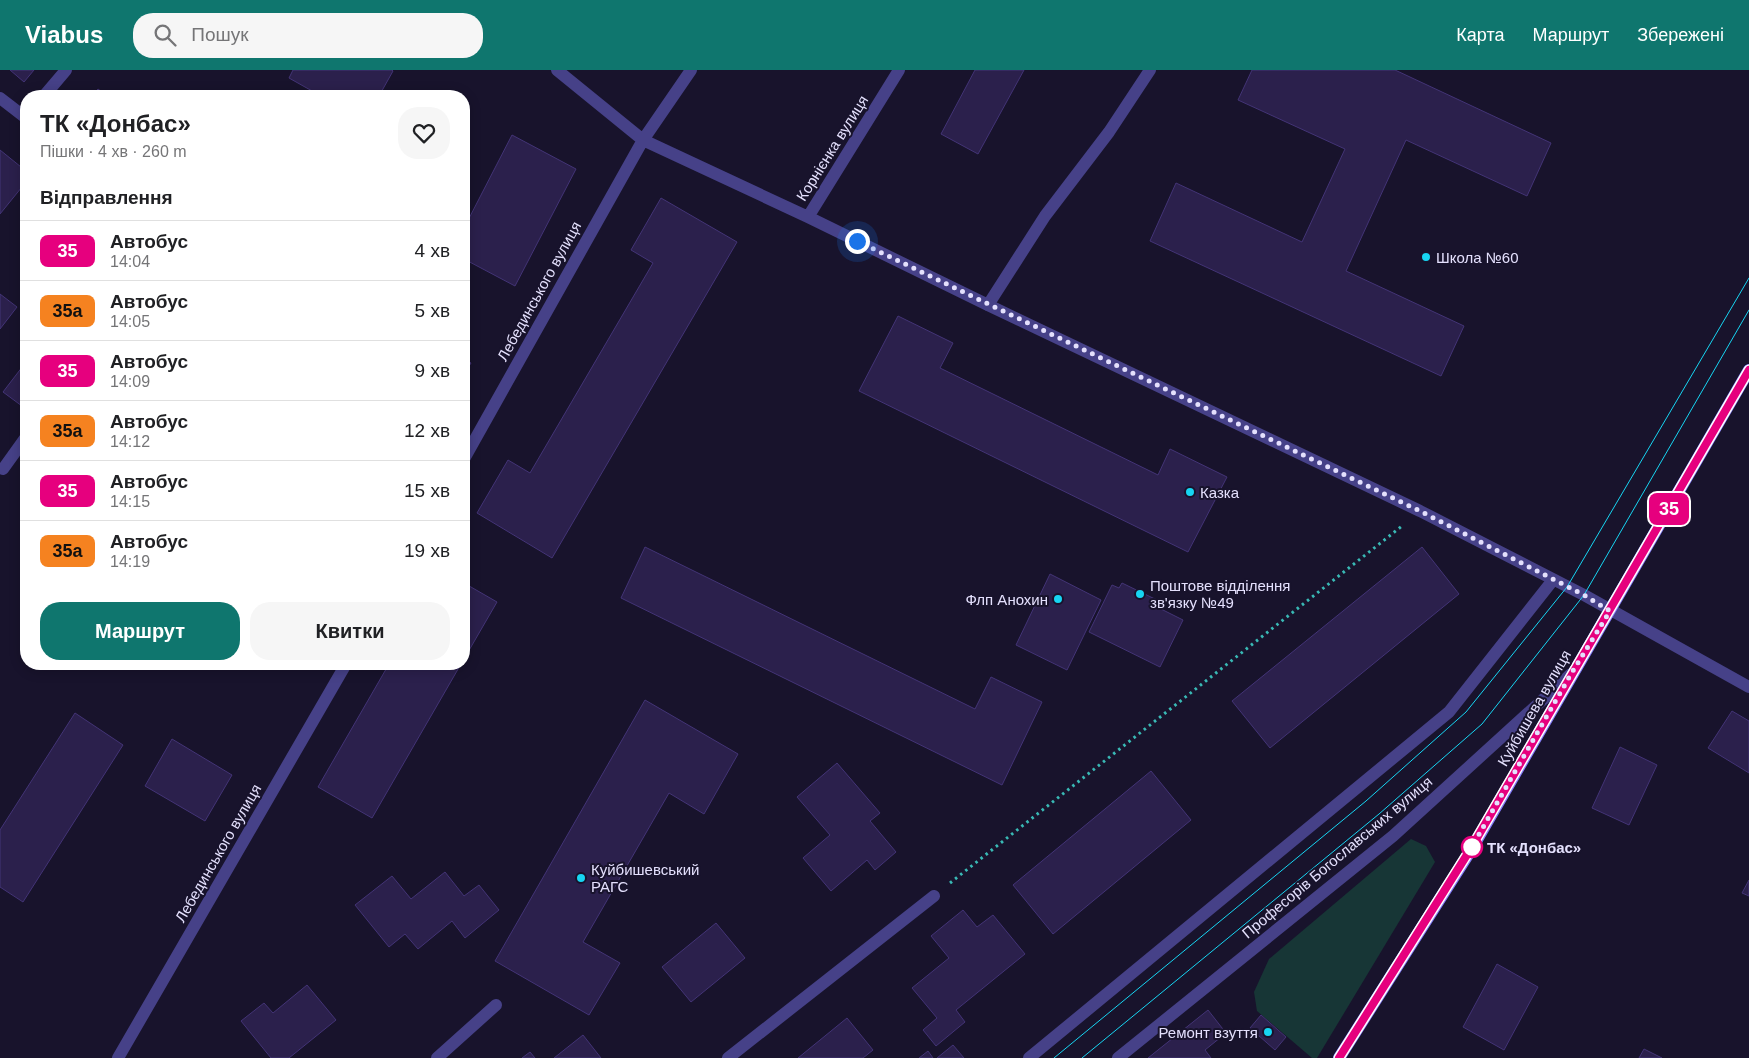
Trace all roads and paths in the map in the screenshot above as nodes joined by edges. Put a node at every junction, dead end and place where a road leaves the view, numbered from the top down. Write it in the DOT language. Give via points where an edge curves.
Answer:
graph roads {
  1 [pos="66,70"];
  2 [pos="557,70"];
  3 [pos="691,70"];
  4 [pos="899,70"];
  5 [pos="1150,70"];
  6 [pos="49,90"];
  7 [pos="0,98"];
  8 [pos="20,113"];
  9 [pos="643,140"];
  10 [pos="808,217"];
  11 [pos="988,305"];
  12 [pos="1749,370"];
  13 [pos="20,445"];
  14 [pos="470,448"];
  15 [pos="3,469"];
  16 [pos="1420,511"];
  17 [pos="1553,580"];
  18 [pos="1610,611"];
  19 [pos="343,670"];
  20 [pos="1571,674"];
  21 [pos="1749,687"];
  22 [pos="934,896"];
  23 [pos="496,1005"];
  24 [pos="118,1058"];
  25 [pos="437,1058"];
  26 [pos="728,1058"];
  27 [pos="1028,1058"];
  28 [pos="1118,1058"];
  29 [pos="1339,1058"];
  1 -- 6 [label="street"];
  2 -- 9 [label="street"];
  3 -- 9 [label="street"];
  4 -- 10 [label="street, Корнієнка вулиця"];
  5 -- 11 [label="street" via="1109,132 1045,216"];
  7 -- 8 [label="street"];
  9 -- 10 [label="street"];
  9 -- 14 [label="street, Лебединського вулиця"];
  10 -- 11 [label="street"];
  11 -- 16 [label="street"];
  12 -- 18 [label="main road, Куйбишева вулиця"];
  13 -- 15 [label="street"];
  16 -- 17 [label="street"];
  16 -- 22 [label="path"];
  17 -- 18 [label="street"];
  17 -- 27 [label="street" via="1448,712"];
  18 -- 20 [label="main road, Куйбишева вулиця"];
  18 -- 21 [label="street"];
  19 -- 24 [label="street, Лебединського вулиця"];
  20 -- 28 [label="street, Професорів Богославських вулиця" via="1393,836"];
  20 -- 29 [label="main road, Куйбишева вулиця" via="1470,850"];
  22 -- 26 [label="street"];
  23 -- 25 [label="street"];
}
